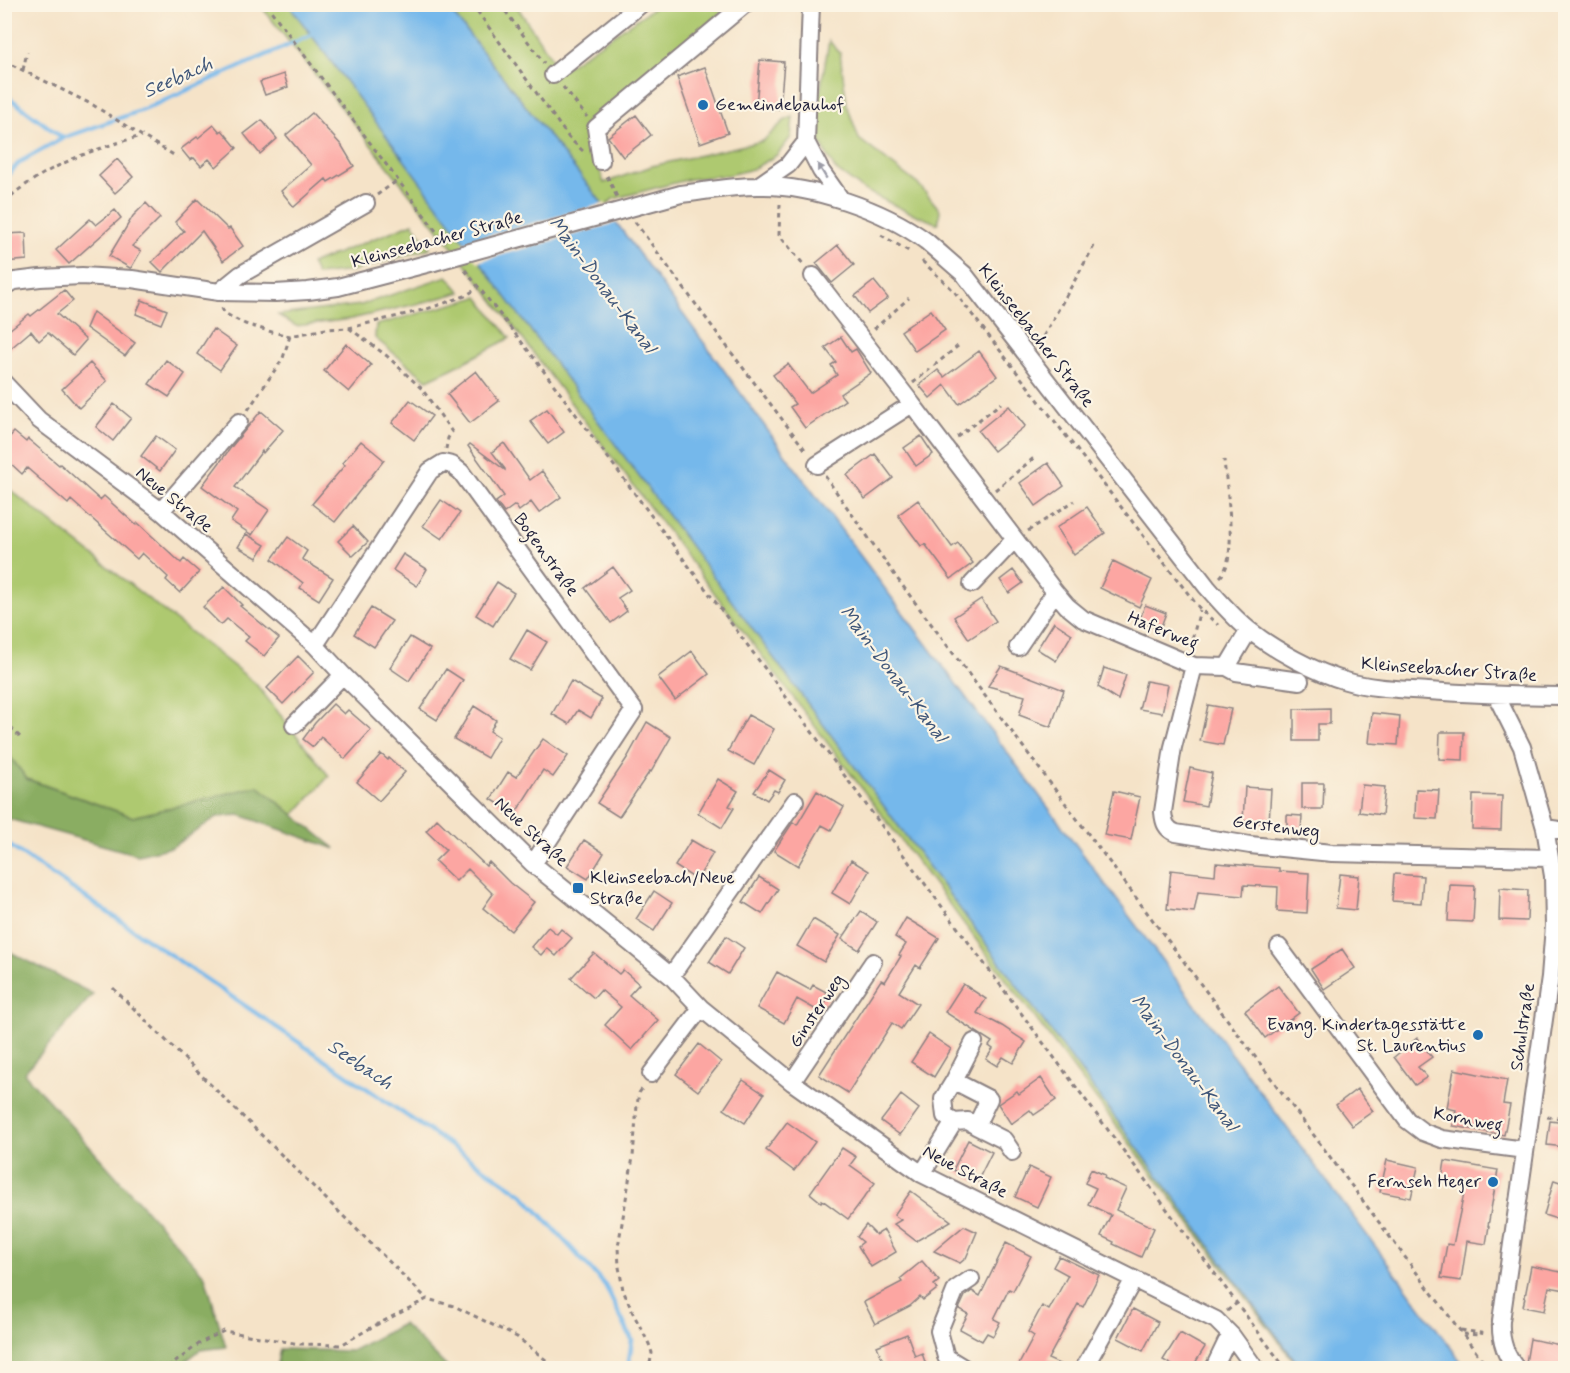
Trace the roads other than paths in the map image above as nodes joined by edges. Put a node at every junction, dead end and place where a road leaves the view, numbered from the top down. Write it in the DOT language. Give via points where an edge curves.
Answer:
graph roads {
  1 [pos="745,4"];
  2 [pos="811,4"];
  3 [pos="642,5"];
  4 [pos="553,75"];
  5 [pos="806,142"];
  6 [pos="601,161"];
  7 [pos="759,185"];
  8 [pos="840,198"];
  9 [pos="366,203"];
  10 [pos="813,276"];
  11 [pos="4,286"];
  12 [pos="219,298"];
  13 [pos="4,383"];
  14 [pos="908,398"];
  15 [pos="239,422"];
  16 [pos="817,465"];
  17 [pos="161,511"];
  18 [pos="1014,540"];
  19 [pos="972,584"];
  20 [pos="1055,592"];
  21 [pos="1245,636"];
  22 [pos="315,645"];
  23 [pos="1018,647"];
  24 [pos="1190,665"];
  25 [pos="1227,667"];
  26 [pos="343,675"];
  27 [pos="1300,681"];
  28 [pos="1496,695"];
  29 [pos="1566,696"];
  30 [pos="294,725"];
  31 [pos="795,801"];
  32 [pos="1545,828"];
  33 [pos="1566,831"];
  34 [pos="1549,858"];
  35 [pos="533,864"];
  36 [pos="1280,947"];
  37 [pos="873,962"];
  38 [pos="671,976"];
  39 [pos="1558,978"];
  40 [pos="701,1008"];
  41 [pos="974,1042"];
  42 [pos="651,1074"];
  43 [pos="954,1081"];
  44 [pos="792,1082"];
  45 [pos="954,1122"];
  46 [pos="976,1126"];
  47 [pos="1525,1150"];
  48 [pos="1012,1152"];
  49 [pos="922,1174"];
  50 [pos="971,1279"];
  51 [pos="1134,1279"];
  52 [pos="1232,1336"];
  53 [pos="964,1368"];
  54 [pos="1084,1368"];
  55 [pos="1214,1368"];
  56 [pos="1255,1368"];
  57 [pos="1516,1368"];
  1 -- 6 [label="street" via="596,128"];
  2 -- 5 [label="street"];
  3 -- 4 [label="street"];
  5 -- 7 [label="street" via="788,165"];
  8 -- 5 [label="street, one-way" via="820,171"];
  7 -- 8 [label="street, Kleinseebacher Straße"];
  7 -- 12 [label="street, Kleinseebacher Straße, bridge" via="681,194 338,286"];
  8 -- 21 [label="street, Kleinseebacher Straße" via="925,240 964,274"];
  9 -- 12 [label="street" via="240,275"];
  10 -- 14 [label="street, Haferweg"];
  11 -- 12 [label="street, Kleinseebacher Straße" via="40,278 82,276 132,279"];
  13 -- 17 [label="street, Neue Straße" via="39,420"];
  14 -- 16 [label="street"];
  14 -- 18 [label="street, Haferweg"];
  15 -- 17 [label="street"];
  17 -- 22 [label="street, Neue Straße"];
  18 -- 19 [label="street"];
  18 -- 20 [label="street, Haferweg"];
  20 -- 23 [label="street"];
  20 -- 24 [label="street, Haferweg" via="1083,619"];
  21 -- 25 [label="street"];
  21 -- 28 [label="street, Kleinseebacher Straße" via="1344,681 1370,687"];
  22 -- 26 [label="street, Neue Straße"];
  22 -- 35 [label="street, Bogenstraße" via="430,471 443,463 461,472 634,710"];
  24 -- 25 [label="street, Haferweg"];
  24 -- 34 [label="street, Gerstenweg" via="1163,812 1169,830 1250,845 1332,853"];
  25 -- 27 [label="street, Haferweg" via="1236,672"];
  26 -- 30 [label="street"];
  26 -- 35 [label="street, Neue Straße"];
  28 -- 29 [label="street, Kleinseebacher Straße"];
  28 -- 32 [label="street, Schulstraße" via="1522,747"];
  31 -- 38 [label="street"];
  32 -- 33 [label="street"];
  32 -- 34 [label="street, Schulstraße"];
  34 -- 39 [label="street, Schulstraße"];
  35 -- 38 [label="street, Neue Straße"];
  36 -- 47 [label="street, Kornweg" via="1407,1120 1442,1139"];
  37 -- 44 [label="street, Ginsterweg"];
  38 -- 40 [label="street, Neue Straße"];
  39 -- 47 [label="street, Schulstraße"];
  40 -- 42 [label="street"];
  40 -- 44 [label="street, Neue Straße"];
  41 -- 43 [label="street"];
  43 -- 45 [label="street" via="944,1099 945,1116"];
  43 -- 46 [label="street" via="989,1099"];
  44 -- 49 [label="street, Neue Straße"];
  45 -- 46 [label="street" via="968,1121"];
  45 -- 49 [label="street"];
  46 -- 48 [label="street" via="1004,1140"];
  47 -- 57 [label="street, Schulstraße" via="1500,1336"];
  49 -- 51 [label="street, Neue Straße"];
  50 -- 53 [label="street" via="956,1289 939,1331 946,1357"];
  51 -- 52 [label="street, Neue Straße" via="1216,1320"];
  51 -- 54 [label="street"];
  52 -- 55 [label="street"];
  52 -- 56 [label="street, Neue Straße"];
}
